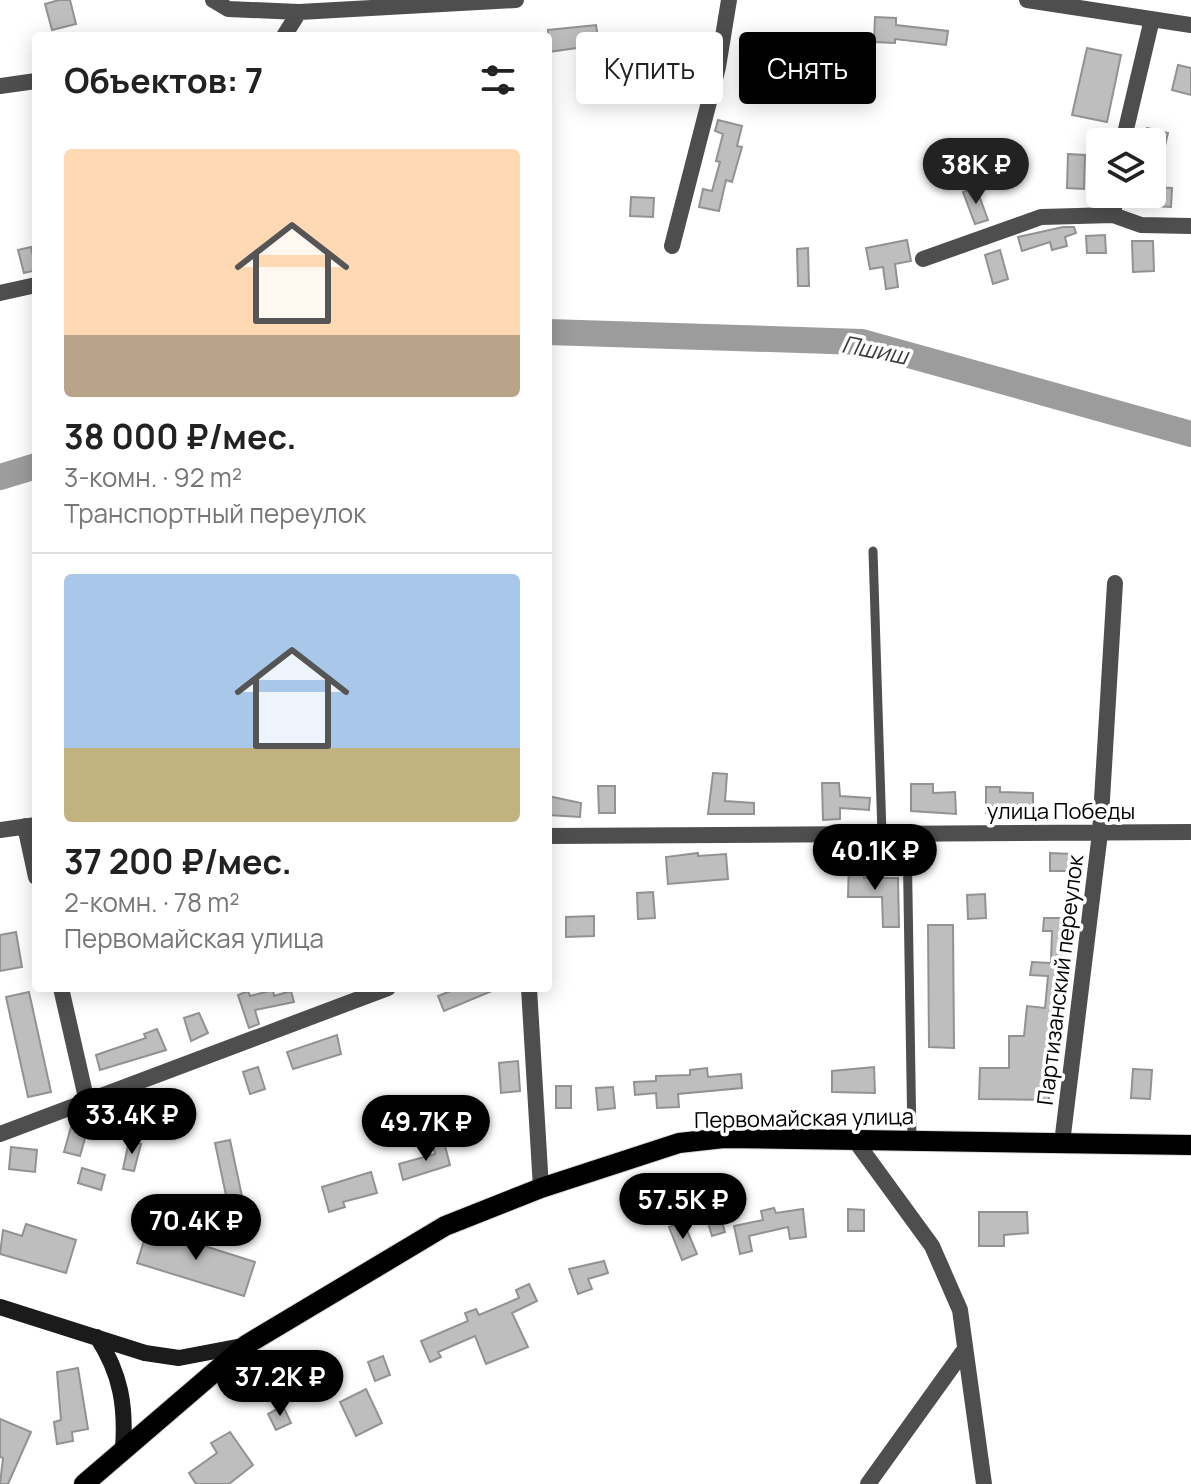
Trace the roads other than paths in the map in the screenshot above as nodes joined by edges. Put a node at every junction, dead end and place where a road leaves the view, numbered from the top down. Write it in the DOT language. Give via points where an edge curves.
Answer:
graph roads {
  1 [pos="213,0"];
  2 [pos="516,0"];
  3 [pos="729,0"];
  4 [pos="1027,0"];
  5 [pos="299,12"];
  6 [pos="1152,19"];
  7 [pos="1191,25"];
  8 [pos="286,32"];
  9 [pos="32,82"];
  10 [pos="0,86"];
  11 [pos="1126,128"];
  12 [pos="1114,208"];
  13 [pos="1113,215"];
  14 [pos="1191,226"];
  15 [pos="672,246"];
  16 [pos="923,259"];
  17 [pos="32,286"];
  18 [pos="0,293"];
  19 [pos="873,551"];
  20 [pos="1115,583"];
  21 [pos="30,825"];
  22 [pos="0,830"];
  23 [pos="1191,832"];
  24 [pos="1100,833"];
  25 [pos="882,834"];
  26 [pos="907,834"];
  27 [pos="552,836"];
  28 [pos="62,992"];
  29 [pos="377,992"];
  30 [pos="529,992"];
  31 [pos="87,1102"];
  32 [pos="0,1134"];
  33 [pos="854,1139"];
  34 [pos="912,1140"];
  35 [pos="1062,1143"];
  36 [pos="1191,1145"];
  37 [pos="541,1188"];
  38 [pos="0,1307"];
  39 [pos="97,1337"];
  40 [pos="246,1345"];
  41 [pos="965,1349"];
  42 [pos="123,1449"];
  43 [pos="84,1484"];
  44 [pos="868,1484"];
  45 [pos="984,1484"];
  1 -- 5 [label="street" via="228,9"];
  2 -- 5 [label="street"];
  3 -- 15 [label="street" via="718,67"];
  4 -- 6 [label="street"];
  5 -- 8 [label="street"];
  6 -- 7 [label="street"];
  6 -- 11 [label="street"];
  9 -- 10 [label="street"];
  12 -- 13 [label="street"];
  13 -- 14 [label="street" via="1141,225"];
  13 -- 16 [label="street" via="1041,217"];
  17 -- 18 [label="street"];
  19 -- 25 [label="lane"];
  20 -- 24 [label="street, Партизанский переулок"];
  21 -- 22 [label="street"];
  23 -- 24 [label="street, улица Победы"];
  24 -- 26 [label="street, улица Победы"];
  24 -- 35 [label="street, Партизанский переулок"];
  25 -- 26 [label="street, улица Победы"];
  25 -- 27 [label="street, улица Победы"];
  26 -- 34 [label="lane"];
  28 -- 31 [label="street"];
  29 -- 31 [label="street"];
  30 -- 37 [label="street"];
  31 -- 32 [label="street"];
  33 -- 34 [label="main road, Первомайская улица"];
  33 -- 37 [label="main road, Первомайская улица" via="679,1143"];
  33 -- 41 [label="street" via="932,1246 960,1310"];
  34 -- 35 [label="main road, Первомайская улица"];
  35 -- 36 [label="main road, Первомайская улица"];
  37 -- 40 [label="main road, Первомайская улица" via="445,1226"];
  38 -- 39 [label="main road"];
  39 -- 40 [label="main road" via="179,1358"];
  39 -- 42 [label="main road" via="113,1361 122,1389"];
  40 -- 42 [label="main road, Первомайская улица"];
  41 -- 44 [label="street"];
  41 -- 45 [label="street"];
  42 -- 43 [label="main road, Первомайская улица"];
}
